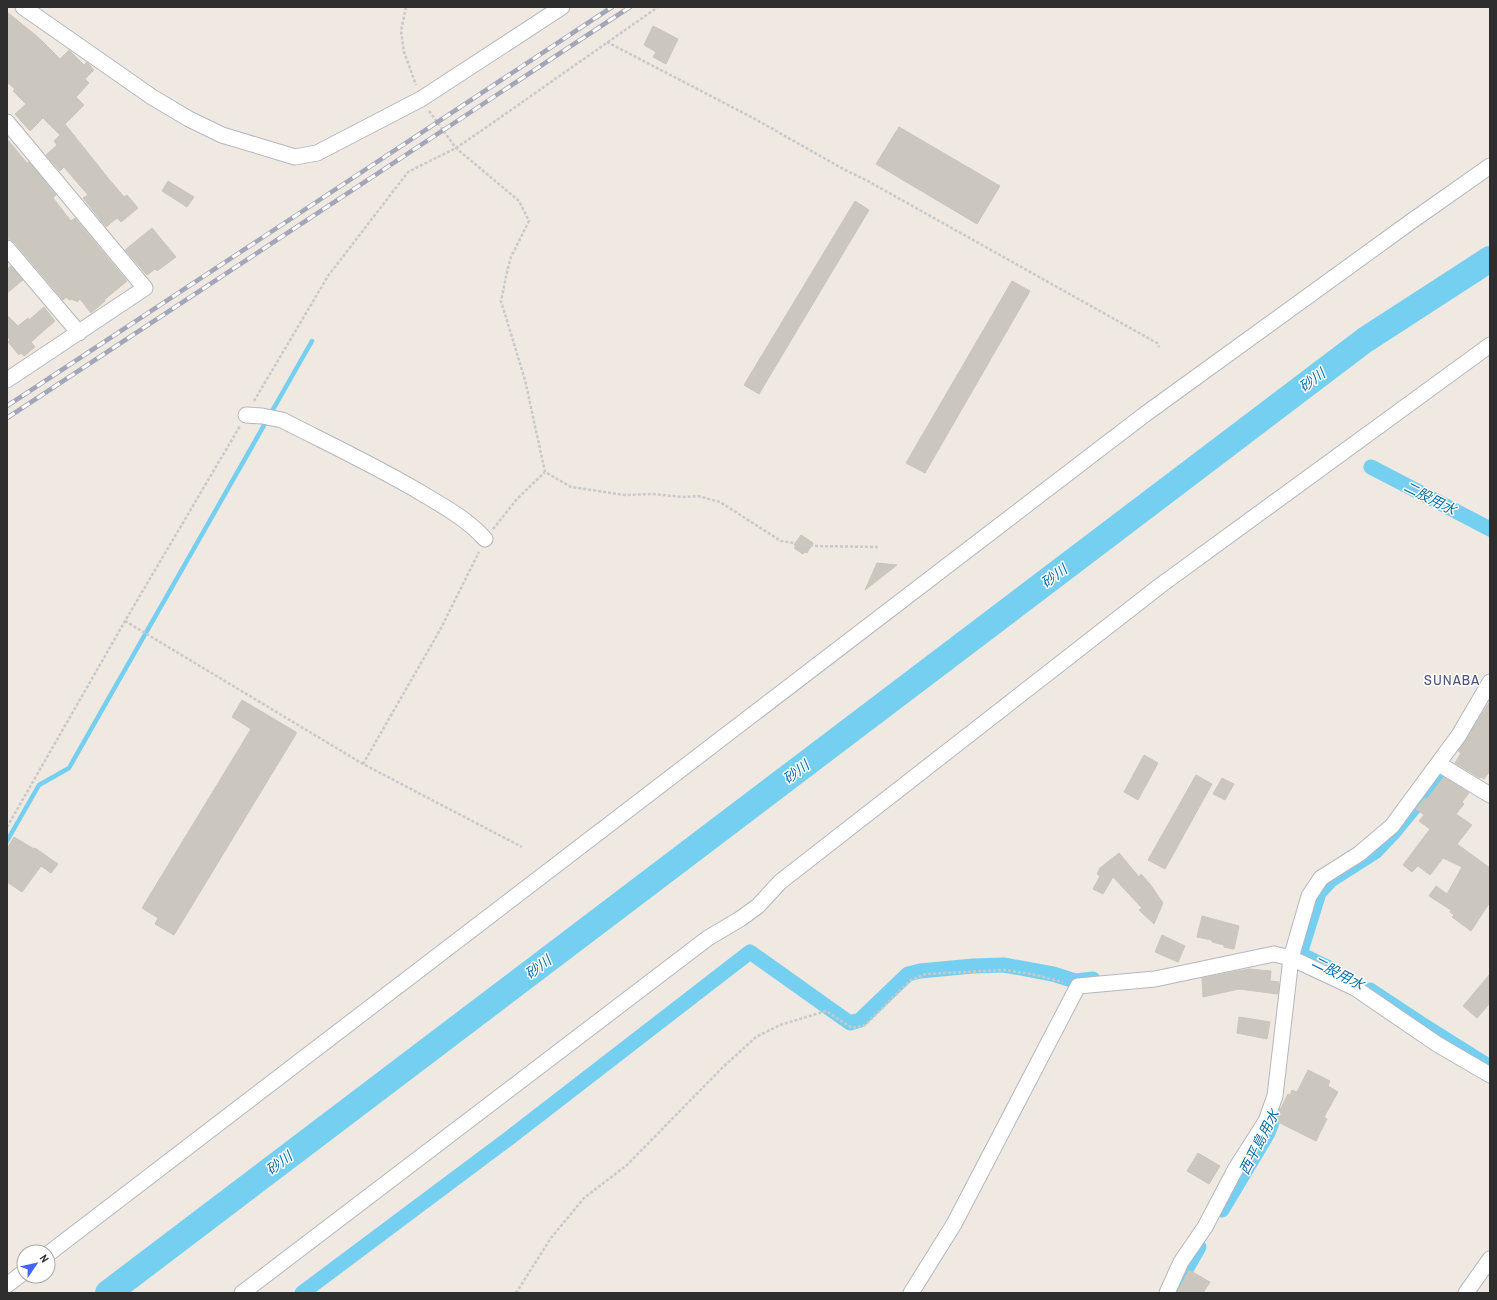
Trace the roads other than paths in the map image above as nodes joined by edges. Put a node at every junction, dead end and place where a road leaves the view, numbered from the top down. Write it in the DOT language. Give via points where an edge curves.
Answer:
graph roads {
  1 [pos="23,7"];
  2 [pos="562,7"];
  3 [pos="7,122"];
  4 [pos="1490,166"];
  5 [pos="7,248"];
  6 [pos="78,333"];
  7 [pos="1490,346"];
  8 [pos="8,379"];
  9 [pos="246,415"];
  10 [pos="485,538"];
  11 [pos="1490,682"];
  12 [pos="1438,764"];
  13 [pos="1490,795"];
  14 [pos="1291,958"];
  15 [pos="1490,1076"];
  16 [pos="56,1248"];
  17 [pos="1490,1259"];
  18 [pos="16,1278"];
  19 [pos="7,1285"];
  20 [pos="242,1293"];
  21 [pos="911,1293"];
  22 [pos="1167,1293"];
  23 [pos="1466,1293"];
  1 -- 2 [label="street" via="152,98 189,119 222,135 295,157 317,153 421,99"];
  3 -- 6 [label="street" via="145,288"];
  4 -- 16 [label="street" via="1144,414"];
  5 -- 6 [label="street"];
  6 -- 8 [label="street"];
  7 -- 20 [label="street" via="1160,585 780,882 758,906 708,938"];
  9 -- 10 [label="street" via="282,420 405,483 451,510"];
  11 -- 12 [label="street" via="1459,735"];
  12 -- 13 [label="street"];
  12 -- 14 [label="street" via="1392,826 1359,854 1321,878 1308,896"];
  14 -- 15 [label="street" via="1355,988"];
  14 -- 21 [label="street" via="1274,954 1155,979 1078,986 954,1224"];
  14 -- 22 [label="street" via="1275,1096 1266,1120 1236,1168 1205,1228 1181,1262"];
  17 -- 23 [label="street"];
  18 -- 19 [label="street"];
}
